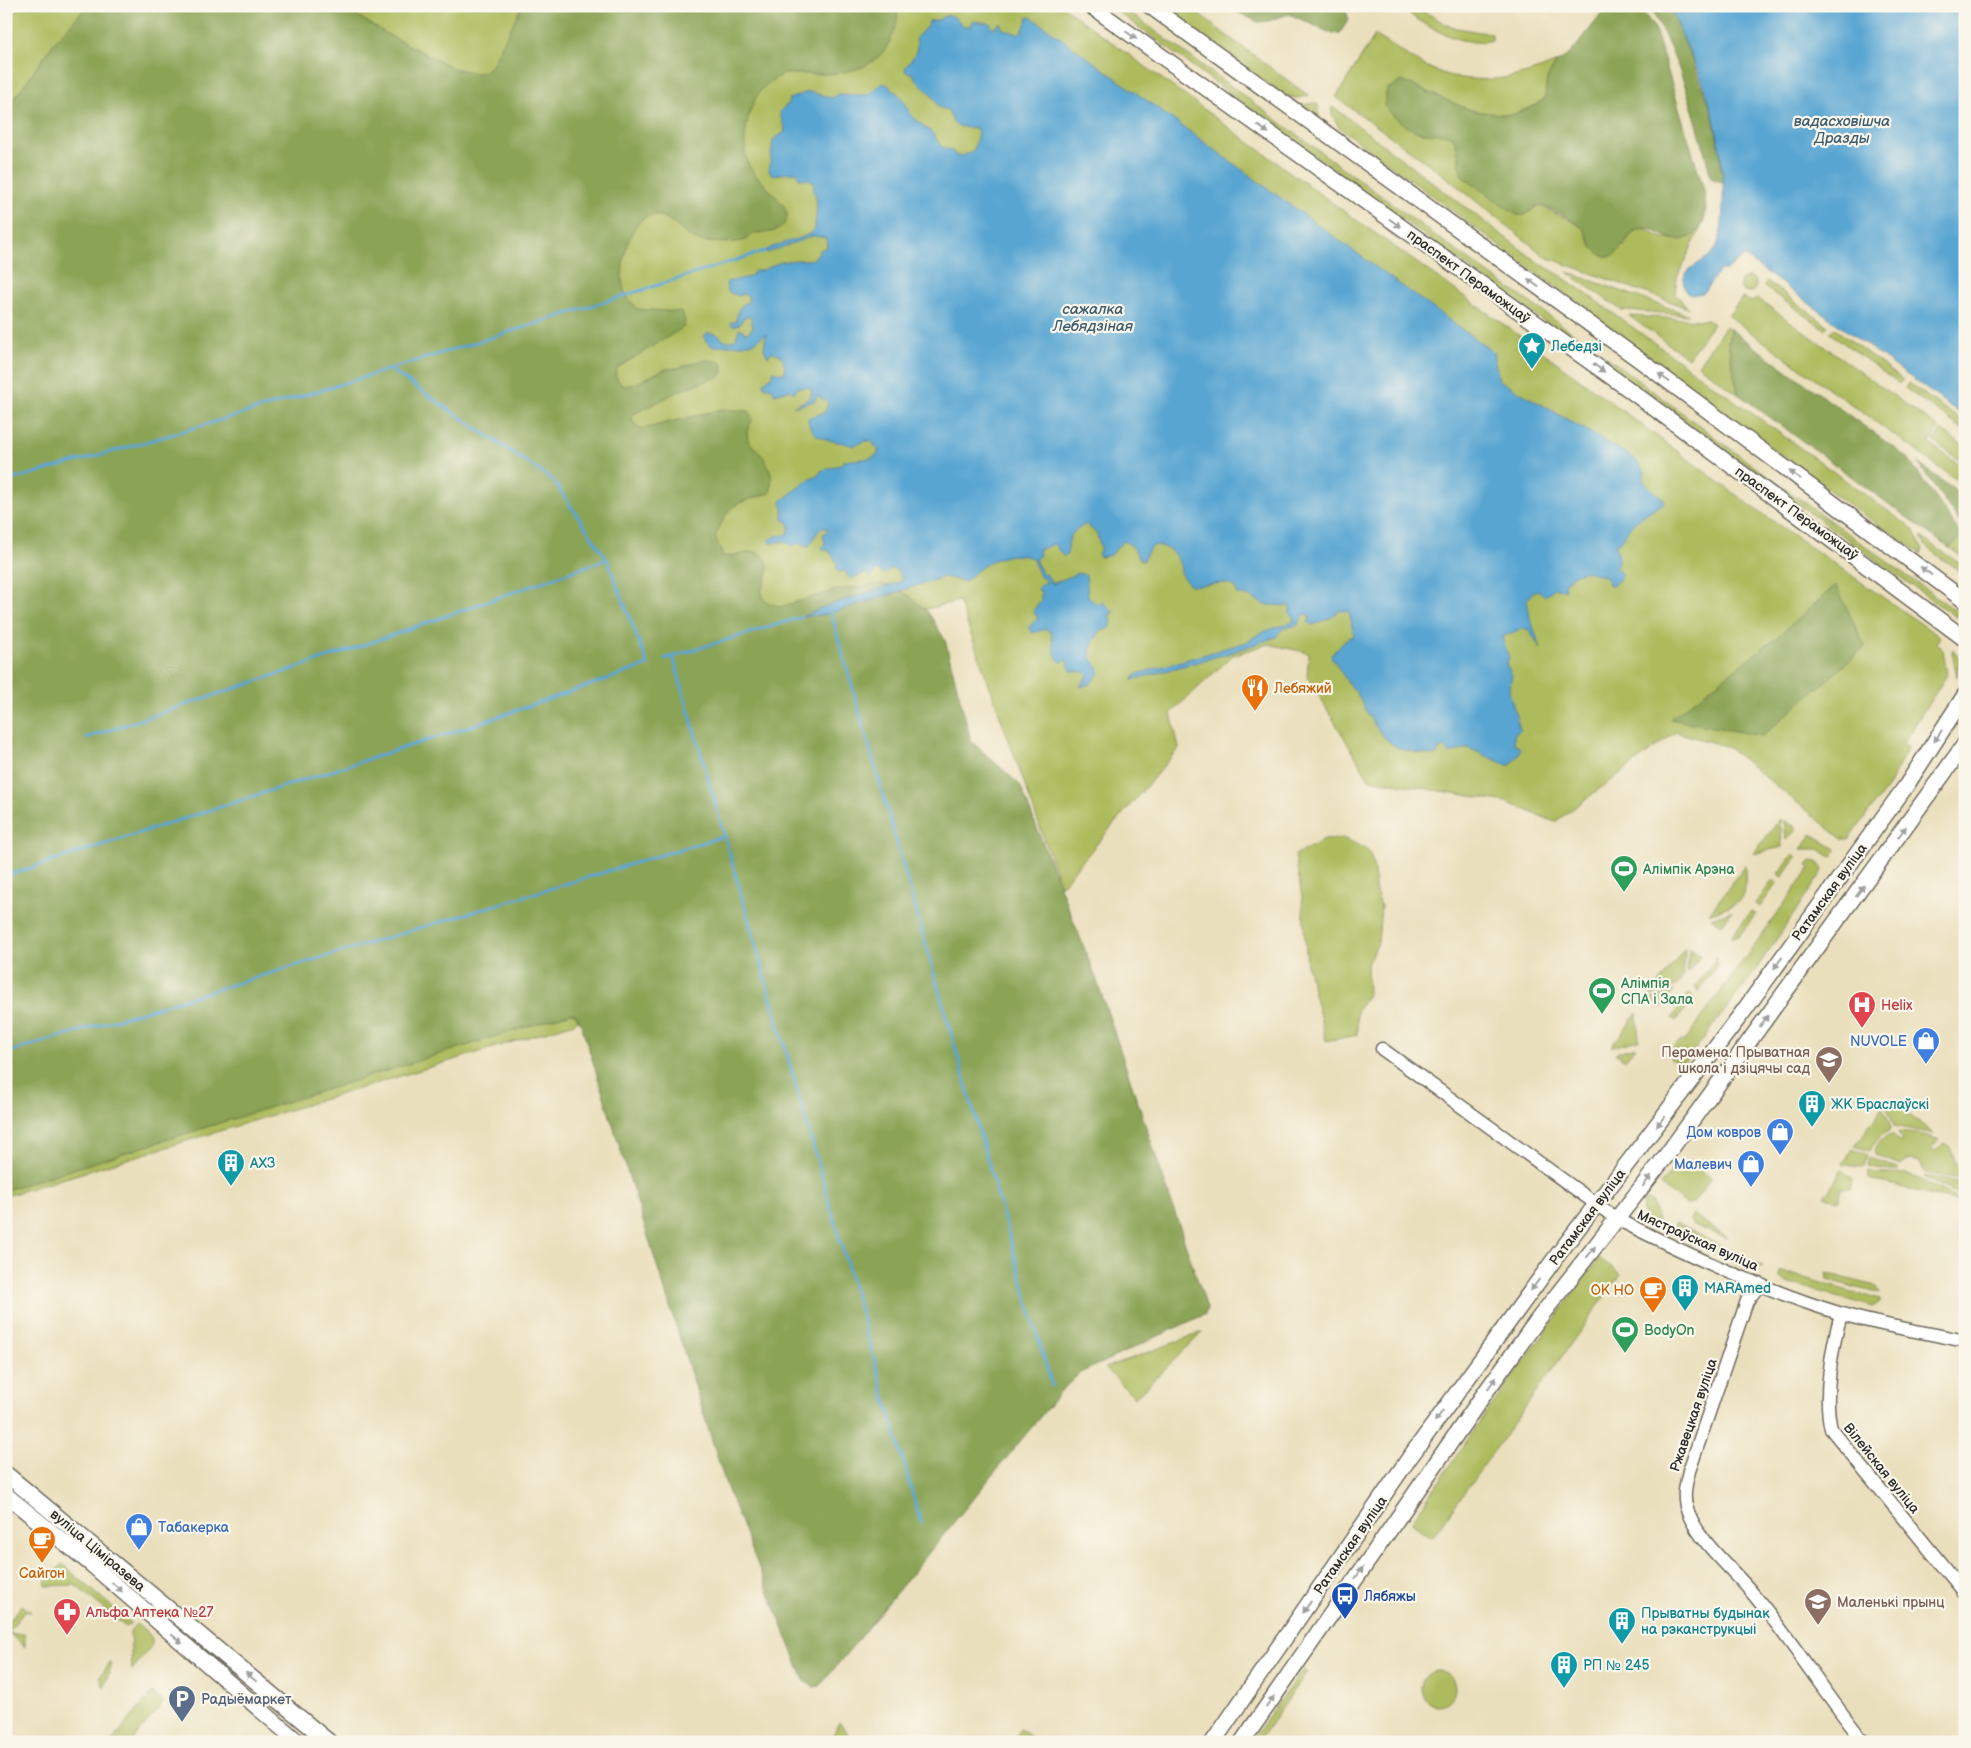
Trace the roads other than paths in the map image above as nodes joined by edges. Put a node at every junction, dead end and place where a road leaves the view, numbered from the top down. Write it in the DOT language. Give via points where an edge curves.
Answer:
graph roads {
  1 [pos="1091,6"];
  2 [pos="1150,6"];
  3 [pos="1965,601"];
  4 [pos="1965,639"];
  5 [pos="1965,695"];
  6 [pos="1965,744"];
  7 [pos="1382,1049"];
  8 [pos="1596,1204"];
  9 [pos="1617,1219"];
  10 [pos="1760,1284"];
  11 [pos="1841,1314"];
  12 [pos="1965,1341"];
  13 [pos="6,1474"];
  14 [pos="6,1495"];
  15 [pos="1965,1593"];
  16 [pos="298,1742"];
  17 [pos="328,1742"];
  18 [pos="1214,1742"];
  19 [pos="1242,1742"];
  20 [pos="1864,1742"];
  1 -- 4 [label="main road, праспект Пераможцаў, one-way" via="1627,388"];
  3 -- 2 [label="main road, праспект Пераможцаў, one-way" via="1641,361"];
  5 -- 8 [label="main road, Ратамская вуліца, one-way" via="1906,786 1743,1012"];
  9 -- 6 [label="main road, Ратамская вуліца, one-way" via="1828,936"];
  7 -- 8 [label="street, Мястраўская вуліца"];
  8 -- 9 [label="street, Мястраўская вуліца"];
  8 -- 18 [label="main road, Ратамская вуліца, one-way" via="1410,1457"];
  9 -- 10 [label="street, Мястраўская вуліца"];
  19 -- 9 [label="main road, Ратамская вуліца, one-way" via="1487,1390"];
  10 -- 11 [label="street, Мястраўская вуліца"];
  10 -- 20 [label="street, Ржавецкая вуліца" via="1747,1301 1689,1470 1684,1490 1685,1503 1702,1536 1782,1630"];
  11 -- 12 [label="street, Мястраўская вуліца"];
  11 -- 15 [label="street, Вілейская вуліца" via="1828,1401 1831,1429"];
  17 -- 13 [label="main road, вуліца Ціміразева, one-way"];
  14 -- 16 [label="main road, вуліца Ціміразева, one-way" via="92,1564"];
}
